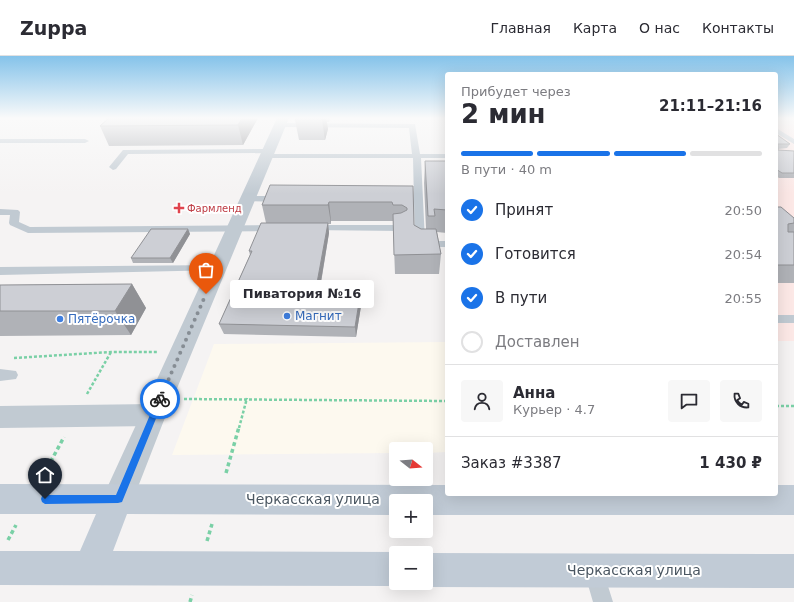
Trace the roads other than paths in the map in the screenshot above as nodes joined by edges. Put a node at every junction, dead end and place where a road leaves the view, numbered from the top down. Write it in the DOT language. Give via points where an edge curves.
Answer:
graph roads {
  1 [pos="271,143"];
  2 [pos="415,143"];
  3 [pos="267,154"];
  4 [pos="445,156"];
  5 [pos="417,157"];
  6 [pos="114,167"];
  7 [pos="248,199"];
  8 [pos="293,199"];
  9 [pos="0,212"];
  10 [pos="236,228"];
  11 [pos="283,228"];
  12 [pos="299,228"];
  13 [pos="401,228"];
  14 [pos="445,244"];
  15 [pos="218,268"];
  16 [pos="0,272"];
  17 [pos="778,319"];
  18 [pos="794,319"];
  19 [pos="153,415"];
  20 [pos="0,417"];
  21 [pos="0,499"];
  22 [pos="118,499"];
  23 [pos="794,500"];
  24 [pos="0,568"];
  25 [pos="90,568"];
  26 [pos="389,570"];
  27 [pos="433,570"];
  28 [pos="594,570"];
  29 [pos="794,571"];
  30 [pos="603,602"];
  1 -- 3 [label="street"];
  2 -- 5 [label="lane"];
  3 -- 5 [label="lane"];
  3 -- 6 [label="lane" via="126,152"];
  3 -- 7 [label="street"];
  4 -- 5 [label="lane"];
  5 -- 14 [label="lane" via="420,244"];
  7 -- 8 [label="lane"];
  7 -- 10 [label="street"];
  9 -- 10 [label="lane" via="15,212 14,223 28,230"];
  10 -- 11 [label="lane"];
  10 -- 15 [label="street"];
  12 -- 13 [label="lane"];
  15 -- 16 [label="lane"];
  15 -- 19 [label="street"];
  17 -- 18 [label="lane"];
  19 -- 20 [label="street"];
  19 -- 22 [label="street"];
  21 -- 22 [label="main road, Черкасская улица"];
  22 -- 23 [label="main road, Черкасская улица"];
  22 -- 25 [label="main road"];
  24 -- 25 [label="main road"];
  25 -- 26 [label="main road"];
  27 -- 28 [label="main road, Черкасская улица"];
  28 -- 29 [label="main road, Черкасская улица"];
  28 -- 30 [label="lane"];
}
